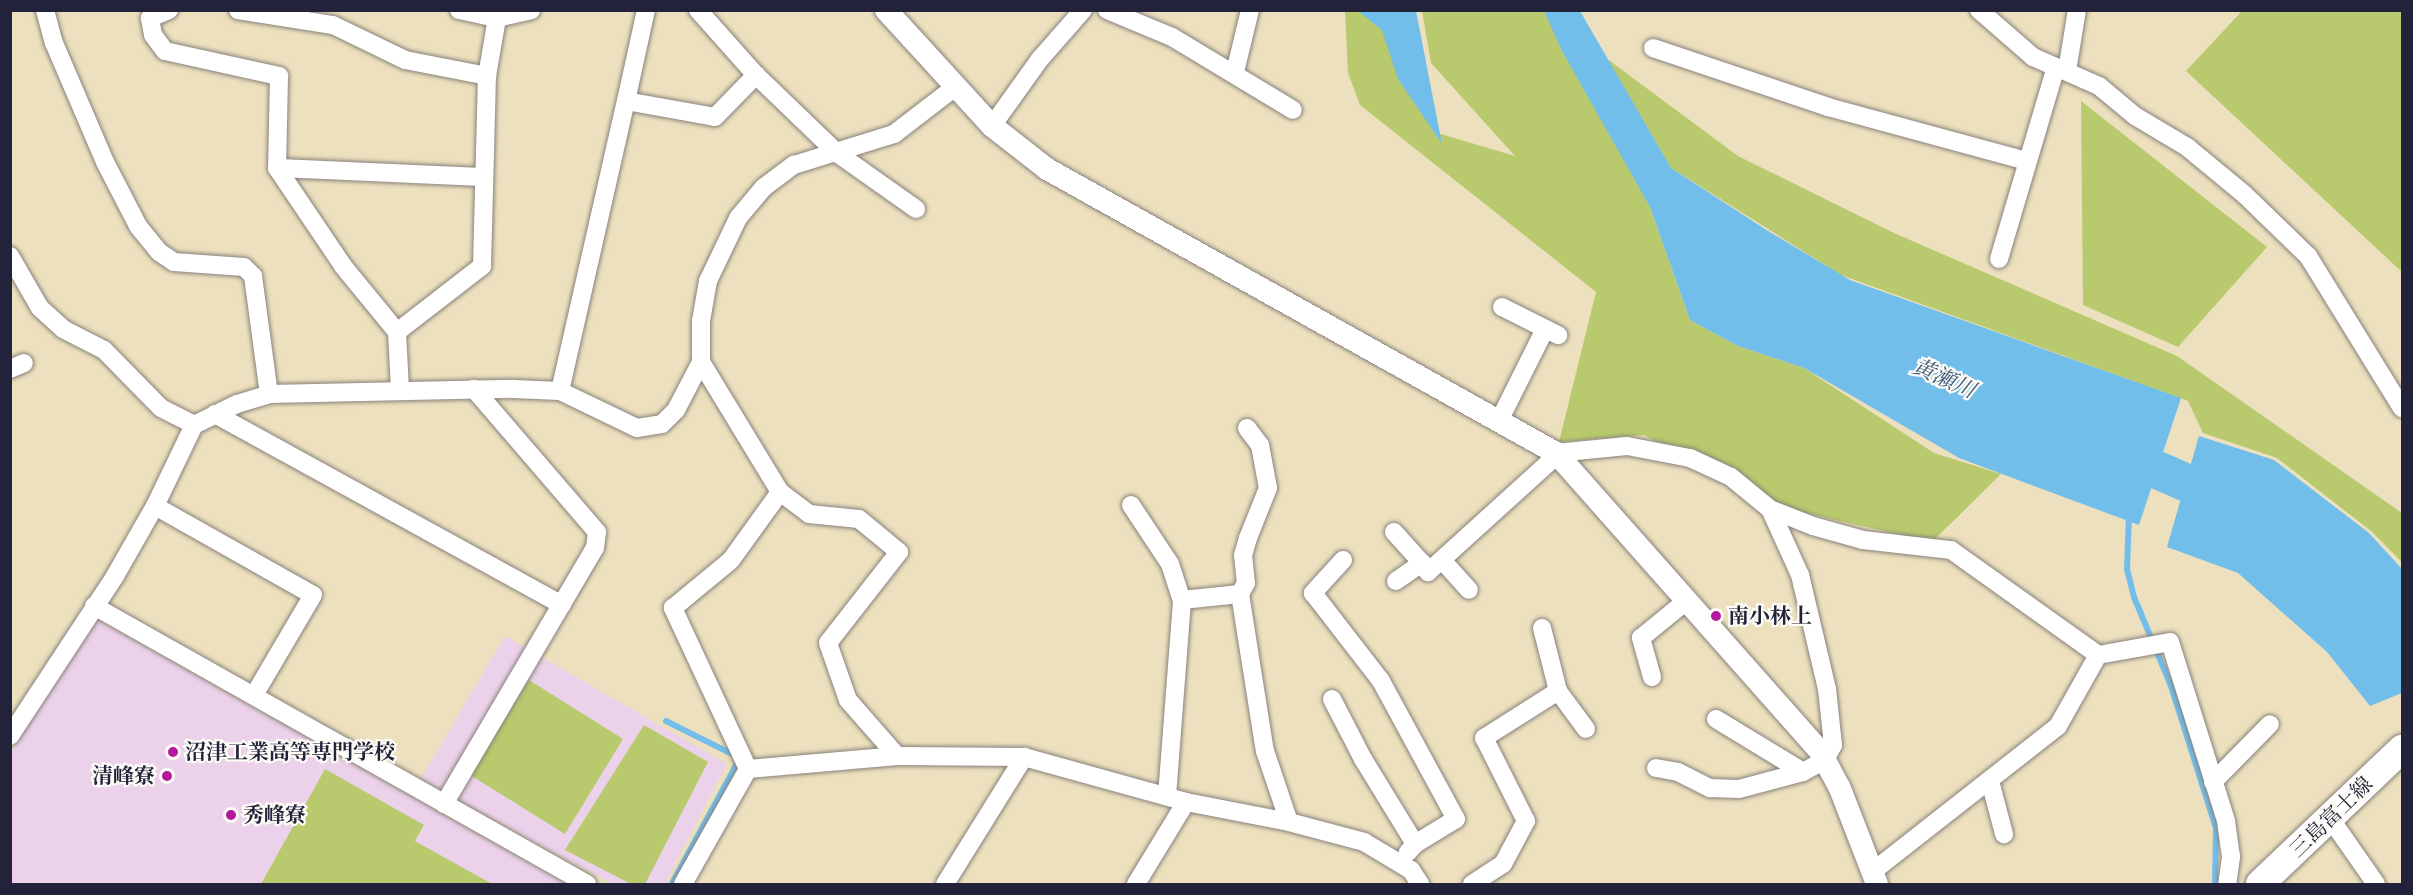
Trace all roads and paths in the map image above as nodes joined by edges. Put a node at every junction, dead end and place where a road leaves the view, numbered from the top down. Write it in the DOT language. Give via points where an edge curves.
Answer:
graph roads {
  1 [pos="45,10"];
  2 [pos="169,10"];
  3 [pos="238,10"];
  4 [pos="459,10"];
  5 [pos="531,10"];
  6 [pos="646,10"];
  7 [pos="698,10"];
  8 [pos="886,10"];
  9 [pos="1083,10"];
  10 [pos="1107,10"];
  11 [pos="1250,10"];
  12 [pos="1979,10"];
  13 [pos="2077,10"];
  14 [pos="497,18"];
  15 [pos="1653,48"];
  16 [pos="2061,69"];
  17 [pos="1235,72"];
  18 [pos="756,75"];
  19 [pos="487,76"];
  20 [pos="955,87"];
  21 [pos="626,101"];
  22 [pos="1293,110"];
  23 [pos="992,126"];
  24 [pos="837,153"];
  25 [pos="2027,160"];
  26 [pos="277,168"];
  27 [pos="484,177"];
  28 [pos="916,209"];
  29 [pos="10,256"];
  30 [pos="1999,259"];
  31 [pos="1502,307"];
  32 [pos="397,332"];
  33 [pos="701,362"];
  34 [pos="474,389"];
  35 [pos="400,390"];
  36 [pos="560,391"];
  37 [pos="269,394"];
  38 [pos="2403,408"];
  39 [pos="215,414"];
  40 [pos="1499,421"];
  41 [pos="194,425"];
  42 [pos="1246,428"];
  43 [pos="1557,454"];
  44 [pos="780,492"];
  45 [pos="155,506"];
  46 [pos="1131,506"];
  47 [pos="1770,509"];
  48 [pos="1394,532"];
  49 [pos="1343,560"];
  50 [pos="1442,560"];
  51 [pos="1422,562"];
  52 [pos="1396,581"];
  53 [pos="1469,590"];
  54 [pos="1240,594"];
  55 [pos="1182,600"];
  56 [pos="1686,601"];
  57 [pos="562,605"];
  58 [pos="94,606"];
  59 [pos="1542,628"];
  60 [pos="2098,656"];
  61 [pos="1652,677"];
  62 [pos="1558,691"];
  63 [pos="254,694"];
  64 [pos="1332,699"];
  65 [pos="1716,719"];
  66 [pos="2270,724"];
  67 [pos="1586,729"];
  68 [pos="10,736"];
  69 [pos="2403,749"];
  70 [pos="897,756"];
  71 [pos="1024,757"];
  72 [pos="1825,760"];
  73 [pos="1656,768"];
  74 [pos="748,769"];
  75 [pos="1803,772"];
  76 [pos="1990,781"];
  77 [pos="2213,783"];
  78 [pos="1167,796"];
  79 [pos="1186,802"];
  80 [pos="444,804"];
  81 [pos="2330,818"];
  82 [pos="1289,822"];
  83 [pos="2004,834"];
  84 [pos="1415,844"];
  85 [pos="1399,863"];
  86 [pos="1875,878"];
  87 [pos="587,885"];
  88 [pos="682,885"];
  89 [pos="945,885"];
  90 [pos="1136,885"];
  91 [pos="1420,885"];
  92 [pos="1472,885"];
  93 [pos="2227,885"];
  94 [pos="2260,885"];
  95 [pos="2376,885"];
  1 -- 37 [label="street" via="54,43 105,162 138,226 159,252 174,262 244,267 253,276"];
  2 -- 26 [label="street" via="150,18 153,35 165,51 279,76"];
  3 -- 19 [label="street" via="333,26 405,60"];
  4 -- 14 [label="street"];
  5 -- 14 [label="street"];
  6 -- 21 [label="street"];
  7 -- 18 [label="street"];
  8 -- 20 [label="street"];
  9 -- 23 [label="street" via="1040,59"];
  10 -- 17 [label="street" via="1172,37"];
  11 -- 17 [label="street"];
  12 -- 16 [label="street" via="2033,57"];
  13 -- 16 [label="street"];
  14 -- 19 [label="street"];
  15 -- 25 [label="street" via="1828,107"];
  16 -- 25 [label="street"];
  16 -- 38 [label="street" via="2099,86 2135,116 2187,147 2308,256"];
  17 -- 22 [label="street"];
  18 -- 21 [label="street" via="715,117"];
  18 -- 24 [label="street"];
  19 -- 27 [label="street"];
  20 -- 23 [label="street"];
  20 -- 24 [label="street" via="894,134"];
  21 -- 36 [label="street"];
  23 -- 40 [label="street" via="1047,169"];
  24 -- 28 [label="street"];
  24 -- 33 [label="street" via="794,165 763,188 738,218 708,281 701,321"];
  25 -- 30 [label="street"];
  26 -- 27 [label="street"];
  26 -- 32 [label="street" via="343,266"];
  27 -- 32 [label="street" via="483,266"];
  29 -- 41 [label="street" via="40,308 63,329 104,350 161,408"];
  31 -- 40 [label="street" via="1551,332"];
  32 -- 35 [label="street"];
  33 -- 36 [label="street" via="676,410 662,424 651,428 637,428"];
  33 -- 44 [label="street"];
  34 -- 35 [label="street"];
  34 -- 36 [label="street"];
  34 -- 57 [label="street" via="597,532 595,548"];
  35 -- 37 [label="street"];
  37 -- 39 [label="street"];
  39 -- 41 [label="street"];
  39 -- 57 [label="street"];
  40 -- 43 [label="street"];
  41 -- 45 [label="street"];
  42 -- 54 [label="street" via="1260,445 1268,488 1243,555 1246,583"];
  43 -- 47 [label="street" via="1627,446 1690,459 1731,477"];
  43 -- 50 [label="street"];
  43 -- 56 [label="street"];
  44 -- 70 [label="street" via="809,514 859,519 899,552 828,643 848,700"];
  44 -- 74 [label="street" via="731,560 673,608"];
  45 -- 58 [label="street"];
  45 -- 63 [label="street" via="313,595"];
  46 -- 55 [label="street" via="1170,564"];
  47 -- 60 [label="street" via="1863,540 1951,550"];
  47 -- 72 [label="street" via="1800,575 1827,689 1833,745"];
  48 -- 51 [label="street"];
  49 -- 84 [label="street" via="1313,592 1381,681 1456,819"];
  50 -- 51 [label="street" via="1428,572"];
  50 -- 53 [label="street"];
  51 -- 52 [label="street"];
  54 -- 55 [label="street"];
  54 -- 82 [label="street" via="1265,751"];
  55 -- 78 [label="street"];
  56 -- 61 [label="street" via="1641,638"];
  56 -- 72 [label="street"];
  57 -- 80 [label="street"];
  58 -- 63 [label="street"];
  58 -- 68 [label="street"];
  59 -- 62 [label="street"];
  60 -- 76 [label="street" via="2058,726"];
  60 -- 77 [label="street" via="2170,642"];
  62 -- 67 [label="street"];
  62 -- 92 [label="street" via="1484,738 1526,821 1503,864"];
  63 -- 80 [label="street"];
  64 -- 84 [label="street"];
  65 -- 75 [label="street"];
  66 -- 77 [label="street"];
  69 -- 81 [label="main road, 三島富士線"];
  70 -- 71 [label="street"];
  70 -- 74 [label="street"];
  71 -- 78 [label="street"];
  71 -- 89 [label="street"];
  72 -- 75 [label="street"];
  72 -- 86 [label="street"];
  73 -- 75 [label="street" via="1678,772 1710,788 1739,789"];
  74 -- 88 [label="street"];
  76 -- 83 [label="street"];
  76 -- 86 [label="street"];
  77 -- 93 [label="street" via="2226,821 2230,857"];
  78 -- 79 [label="street"];
  79 -- 82 [label="street"];
  79 -- 90 [label="street"];
  80 -- 87 [label="street"];
  81 -- 94 [label="main road, 三島富士線"];
  81 -- 95 [label="street"];
  82 -- 85 [label="street" via="1364,842"];
  84 -- 85 [label="street"];
  85 -- 91 [label="street" via="1411,870"];
}
